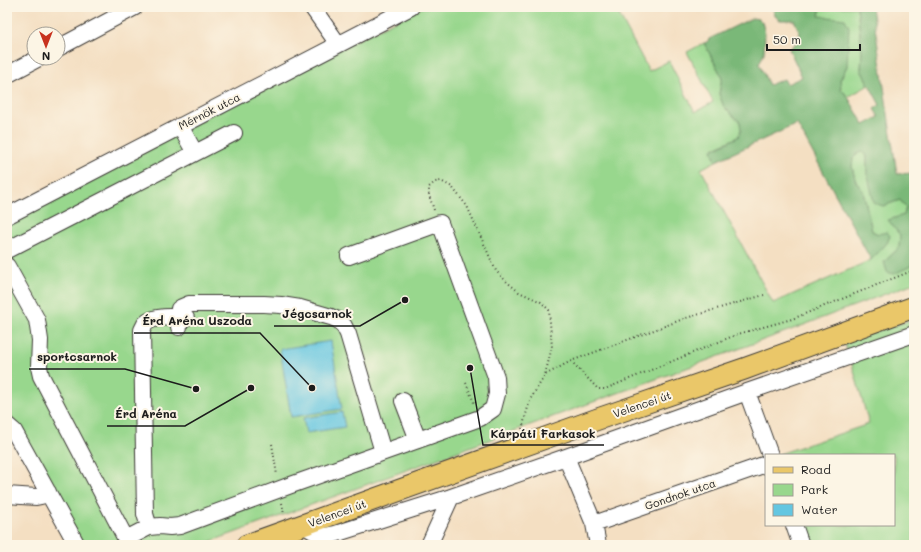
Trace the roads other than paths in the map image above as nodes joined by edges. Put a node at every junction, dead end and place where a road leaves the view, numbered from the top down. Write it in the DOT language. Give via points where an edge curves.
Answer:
graph roads {
  1 [pos="136,7"];
  2 [pos="312,7"];
  3 [pos="411,7"];
  4 [pos="66,44"];
  5 [pos="338,44"];
  6 [pos="26,65"];
  7 [pos="7,75"];
  8 [pos="180,126"];
  9 [pos="234,133"];
  10 [pos="194,153"];
  11 [pos="7,216"];
  12 [pos="7,250"];
  13 [pos="349,256"];
  14 [pos="7,266"];
  15 [pos="914,307"];
  16 [pos="914,334"];
  17 [pos="747,392"];
  18 [pos="403,401"];
  19 [pos="7,425"];
  20 [pos="418,440"];
  21 [pos="384,452"];
  22 [pos="770,454"];
  23 [pos="566,457"];
  24 [pos="765,464"];
  25 [pos="48,492"];
  26 [pos="7,495"];
  27 [pos="451,497"];
  28 [pos="594,524"];
  29 [pos="302,525"];
  30 [pos="794,526"];
  31 [pos="149,527"];
  32 [pos="128,542"];
  33 [pos="77,545"];
  34 [pos="247,545"];
  35 [pos="429,545"];
  36 [pos="598,545"];
  37 [pos="801,545"];
  1 -- 4 [label="street"];
  2 -- 5 [label="street"];
  3 -- 5 [label="street, Mérnök utca"];
  5 -- 8 [label="street, Mérnök utca"];
  6 -- 7 [label="street"];
  8 -- 10 [label="street"];
  8 -- 11 [label="street, Mérnök utca"];
  9 -- 10 [label="street"];
  10 -- 12 [label="street"];
  13 -- 20 [label="street" via="440,223 496,377 497,394 493,409 480,418"];
  14 -- 32 [label="street" via="37,320 41,376"];
  15 -- 29 [label="main road, Velencei út"];
  16 -- 17 [label="street, Velencei út"];
  17 -- 22 [label="street"];
  17 -- 23 [label="street, Velencei út"];
  18 -- 20 [label="street"];
  19 -- 25 [label="street" via="14,431"];
  20 -- 21 [label="street"];
  21 -- 31 [label="street" via="180,526"];
  21 -- 31 [label="street" via="348,334 338,320 281,305 189,304 179,309 181,321 163,317 146,324 142,330 145,514"];
  23 -- 27 [label="street, Velencei út"];
  23 -- 28 [label="street"];
  24 -- 28 [label="street, Gondnok utca"];
  25 -- 26 [label="street" via="36,497"];
  25 -- 33 [label="street"];
  27 -- 29 [label="street, Velencei út" via="325,536"];
  27 -- 35 [label="street"];
  28 -- 36 [label="street"];
  29 -- 34 [label="main road, Velencei út"];
  30 -- 37 [label="street"];
  31 -- 32 [label="street"];
}
